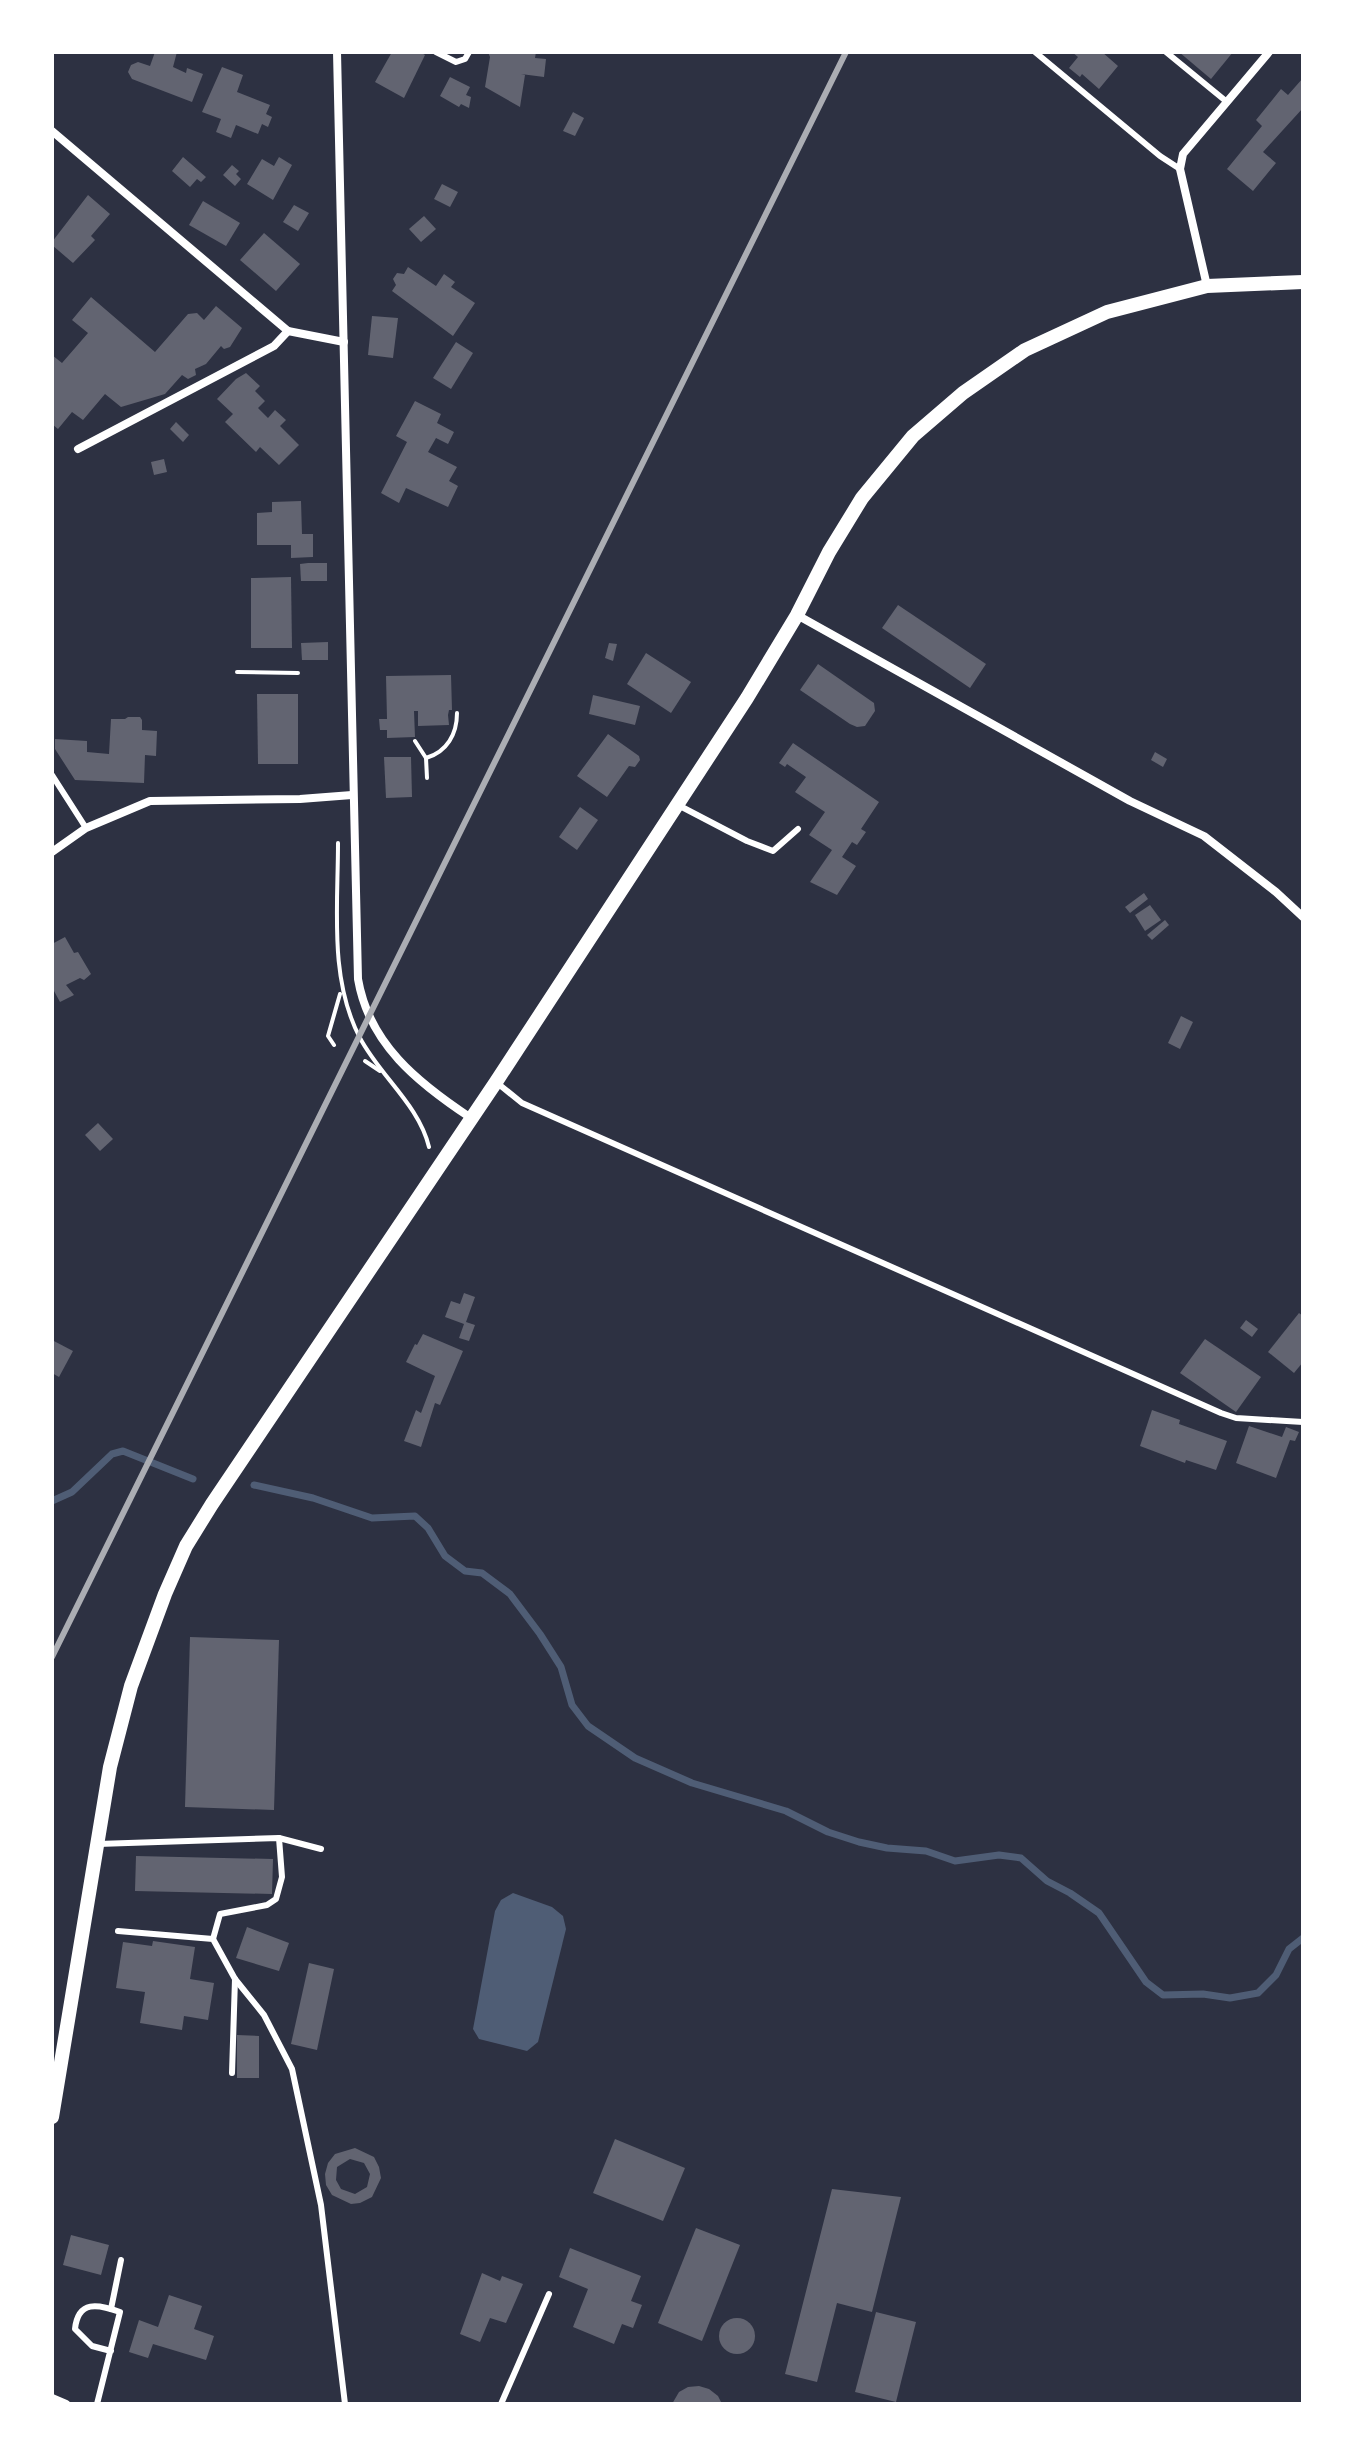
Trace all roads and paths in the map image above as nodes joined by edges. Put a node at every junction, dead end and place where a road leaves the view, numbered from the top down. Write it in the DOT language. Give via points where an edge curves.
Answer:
graph roads {
  1 [pos="337,52"];
  2 [pos="436,52"];
  3 [pos="469,52"];
  4 [pos="1035,52"];
  5 [pos="1166,52"];
  6 [pos="1269,52"];
  7 [pos="1227,102"];
  8 [pos="52,131"];
  9 [pos="1180,169"];
  10 [pos="1303,282"];
  11 [pos="1207,286"];
  12 [pos="288,331"];
  13 [pos="344,342"];
  14 [pos="78,449"];
  15 [pos="797,615"];
  16 [pos="237,672"];
  17 [pos="298,673"];
  18 [pos="457,713"];
  19 [pos="415,741"];
  20 [pos="426,758"];
  21 [pos="52,775"];
  22 [pos="427,778"];
  23 [pos="352,795"];
  24 [pos="678,805"];
  25 [pos="86,828"];
  26 [pos="798,829"];
  27 [pos="52,852"];
  28 [pos="1303,917"];
  29 [pos="341,991"];
  30 [pos="334,1045"];
  31 [pos="365,1061"];
  32 [pos="384,1074"];
  33 [pos="496,1082"];
  34 [pos="471,1118"];
  35 [pos="1303,1422"];
  36 [pos="279,1838"];
  37 [pos="98,1844"];
  38 [pos="321,1849"];
  39 [pos="118,1931"];
  40 [pos="213,1939"];
  41 [pos="235,1979"];
  42 [pos="232,2073"];
  43 [pos="52,2117"];
  44 [pos="121,2260"];
  45 [pos="549,2294"];
  46 [pos="111,2309"];
  47 [pos="111,2351"];
  48 [pos="52,2398"];
  49 [pos="66,2404"];
  50 [pos="97,2404"];
  51 [pos="345,2404"];
  52 [pos="501,2404"];
  1 -- 13 [label="street"];
  2 -- 3 [label="lane" via="456,62"];
  4 -- 9 [label="lane"];
  5 -- 7 [label="lane"];
  6 -- 7 [label="street"];
  7 -- 9 [label="street" via="1183,154"];
  8 -- 12 [label="street"];
  9 -- 11 [label="street"];
  10 -- 11 [label="street"];
  11 -- 15 [label="street" via="1107,312 1025,350 963,393 913,436 862,498"];
  12 -- 13 [label="street"];
  12 -- 14 [label="street" via="274,346"];
  13 -- 23 [label="street"];
  15 -- 24 [label="street"];
  15 -- 28 [label="street" via="1130,801 1204,836"];
  16 -- 17 [label="path"];
  18 -- 20 [label="path" via="457,727 442,751"];
  19 -- 20 [label="path"];
  20 -- 22 [label="path"];
  21 -- 25 [label="lane"];
  23 -- 25 [label="street" via="150,801"];
  23 -- 34 [label="street" via="355,944 362,1001 376,1034 411,1074"];
  24 -- 26 [label="lane" via="773,851"];
  24 -- 33 [label="street"];
  25 -- 27 [label="street"];
  29 -- 30 [label="path" via="328,1036"];
  31 -- 32 [label="path"];
  33 -- 34 [label="street"];
  33 -- 35 [label="lane" via="522,1103 1221,1413"];
  34 -- 37 [label="street" via="186,1546 131,1686"];
  36 -- 37 [label="lane"];
  36 -- 38 [label="lane"];
  36 -- 40 [label="lane" via="282,1877 276,1899 220,1914"];
  37 -- 43 [label="street"];
  39 -- 40 [label="lane"];
  40 -- 41 [label="lane"];
  41 -- 42 [label="lane"];
  41 -- 51 [label="lane" via="264,2015 292,2069 321,2205"];
  44 -- 46 [label="lane"];
  45 -- 52 [label="lane"];
  46 -- 47 [label="lane" via="120,2312"];
  46 -- 47 [label="lane" via="85,2308 75,2329 92,2346"];
  47 -- 50 [label="lane"];
  48 -- 49 [label="street"];
}
